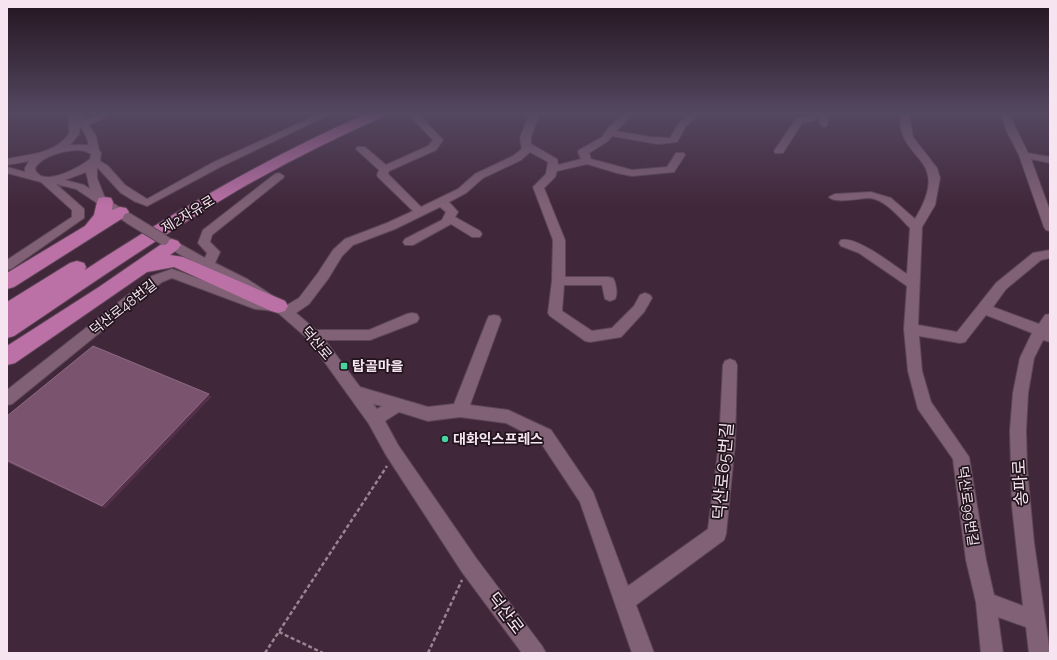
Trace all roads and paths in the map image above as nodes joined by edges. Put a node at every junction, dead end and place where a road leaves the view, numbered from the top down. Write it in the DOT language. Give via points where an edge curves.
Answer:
graph roads {
  1 [pos="65,145"];
  2 [pos="94,145"];
  3 [pos="260,145"];
  4 [pos="288,145"];
  5 [pos="311,145"];
  6 [pos="434,145"];
  7 [pos="595,145"];
  8 [pos="783,145"];
  9 [pos="914,145"];
  10 [pos="1018,145"];
  11 [pos="527,146"];
  12 [pos="361,149"];
  13 [pos="58,150"];
  14 [pos="94,150"];
  15 [pos="779,151"];
  16 [pos="48,154"];
  17 [pos="680,155"];
  18 [pos="1024,156"];
  19 [pos="1050,160"];
  20 [pos="587,161"];
  21 [pos="7,162"];
  22 [pos="93,163"];
  23 [pos="385,169"];
  24 [pos="552,169"];
  25 [pos="7,170"];
  26 [pos="279,176"];
  27 [pos="43,178"];
  28 [pos="835,198"];
  29 [pos="103,200"];
  30 [pos="442,202"];
  31 [pos="420,212"];
  32 [pos="124,215"];
  33 [pos="449,218"];
  34 [pos="916,227"];
  35 [pos="1050,227"];
  36 [pos="92,229"];
  37 [pos="476,234"];
  38 [pos="409,242"];
  39 [pos="168,243"];
  40 [pos="846,243"];
  41 [pos="1050,254"];
  42 [pos="208,264"];
  43 [pos="7,266"];
  44 [pos="558,281"];
  45 [pos="7,282"];
  46 [pos="913,284"];
  47 [pos="106,292"];
  48 [pos="610,296"];
  49 [pos="645,298"];
  50 [pos="282,309"];
  51 [pos="984,309"];
  52 [pos="7,312"];
  53 [pos="412,318"];
  54 [pos="494,320"];
  55 [pos="911,329"];
  56 [pos="1047,329"];
  57 [pos="7,330"];
  58 [pos="313,335"];
  59 [pos="7,357"];
  60 [pos="730,365"];
  61 [pos="355,392"];
  62 [pos="7,399"];
  63 [pos="398,404"];
  64 [pos="460,410"];
  65 [pos="375,419"];
  66 [pos="395,455"];
  67 [pos="469,565"];
  68 [pos="624,601"];
  69 [pos="986,602"];
  70 [pos="1036,621"];
  71 [pos="279,632"];
  72 [pos="265,653"];
  73 [pos="323,653"];
  74 [pos="428,653"];
  75 [pos="535,653"];
  76 [pos="643,653"];
  77 [pos="992,653"];
  78 [pos="1040,653"];
  1 -- 13 [label="street"];
  2 -- 14 [label="street"];
  3 -- 22 [label="street" via="147,203 118,184 105,167"];
  4 -- 52 [label="highway, 제2자유로" via="125,237"];
  5 -- 57 [label="highway, 제2자유로" via="139,244"];
  6 -- 23 [label="street"];
  7 -- 20 [label="street" via="583,152"];
  8 -- 15 [label="street"];
  9 -- 34 [label="street, 덕산로99번길" via="932,168 935,178 928,205"];
  10 -- 18 [label="street"];
  11 -- 24 [label="street" via="553,161"];
  11 -- 30 [label="street" via="527,150 517,158 479,176 462,191"];
  12 -- 23 [label="street"];
  13 -- 14 [label="street" via="82,147"];
  13 -- 16 [label="street"];
  14 -- 22 [label="street" via="97,156"];
  16 -- 21 [label="street"];
  16 -- 27 [label="street" via="31,167 31,173"];
  17 -- 20 [label="street" via="670,170 633,173"];
  18 -- 19 [label="street"];
  18 -- 35 [label="street"];
  20 -- 24 [label="street"];
  22 -- 27 [label="street" via="74,174"];
  22 -- 29 [label="street" via="90,178"];
  23 -- 31 [label="street" via="382,176"];
  24 -- 44 [label="street" via="550,175 538,187 559,240"];
  25 -- 27 [label="street"];
  26 -- 42 [label="street" via="207,233 204,243 214,252"];
  27 -- 29 [label="street" via="74,185"];
  27 -- 43 [label="street" via="78,209 78,218"];
  28 -- 34 [label="street" via="871,195 887,200"];
  29 -- 32 [label="street"];
  29 -- 36 [label="highway" via="102,216"];
  30 -- 31 [label="street"];
  30 -- 33 [label="street" via="452,212"];
  31 -- 50 [label="street" via="349,242 337,253 304,301"];
  32 -- 36 [label="highway"];
  32 -- 39 [label="street, 덕산로, bridge"];
  33 -- 37 [label="street"];
  33 -- 38 [label="street"];
  34 -- 46 [label="street, 덕산로99번길"];
  36 -- 45 [label="highway"];
  39 -- 42 [label="street, 덕산로"];
  39 -- 47 [label="highway"];
  40 -- 46 [label="street" via="863,250"];
  41 -- 51 [label="street" via="1037,256 1001,286"];
  42 -- 50 [label="street, 덕산로" via="242,282"];
  44 -- 48 [label="street" via="608,281"];
  44 -- 49 [label="street" via="555,313 590,338 616,333 639,309"];
  46 -- 55 [label="street, 덕산로99번길"];
  47 -- 50 [label="highway" via="148,266 176,261"];
  47 -- 59 [label="highway"];
  50 -- 58 [label="street, 덕산로"];
  50 -- 62 [label="street, 덕산로48번길" via="260,306 172,273 157,279"];
  51 -- 55 [label="street" via="960,338"];
  51 -- 56 [label="street"];
  53 -- 58 [label="street" via="370,335"];
  54 -- 64 [label="street"];
  55 -- 69 [label="street, 덕산로99번길" via="915,371 924,404 961,457 976,560"];
  56 -- 70 [label="street, 송파로" via="1027,357 1019,412 1018,484"];
  58 -- 61 [label="street, 덕산로"];
  60 -- 68 [label="street, 덕산로65번길" via="727,444 717,534"];
  61 -- 63 [label="street"];
  61 -- 65 [label="street, 덕산로"];
  63 -- 64 [label="street" via="428,414"];
  63 -- 65 [label="street"];
  64 -- 68 [label="street" via="508,417 545,435 587,498"];
  65 -- 66 [label="street, 덕산로"];
  66 -- 67 [label="street, 덕산로"];
  66 -- 71 [label="path"];
  67 -- 74 [label="path"];
  67 -- 75 [label="street, 덕산로"];
  68 -- 76 [label="street"];
  69 -- 70 [label="street"];
  69 -- 77 [label="street, 덕산로99번길"];
  70 -- 78 [label="street, 송파로"];
  71 -- 72 [label="path"];
  71 -- 73 [label="path"];
}
